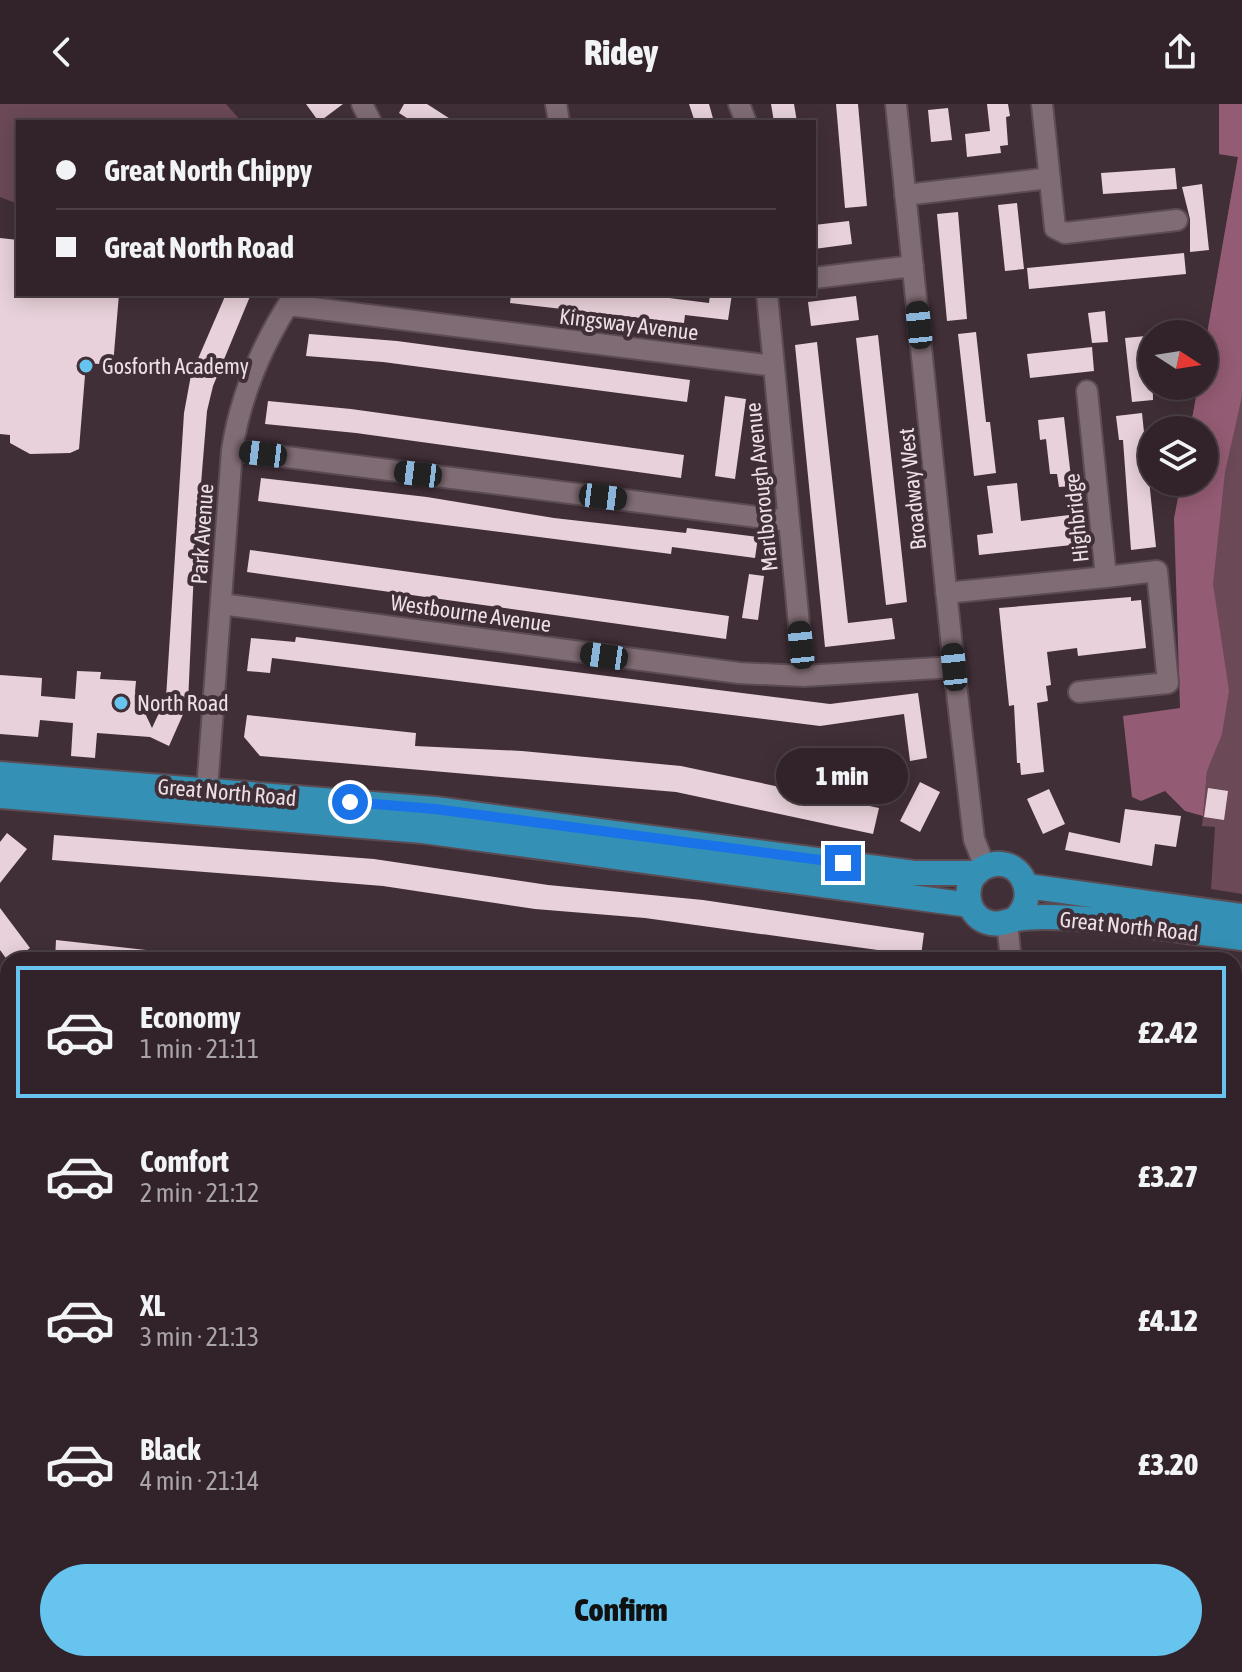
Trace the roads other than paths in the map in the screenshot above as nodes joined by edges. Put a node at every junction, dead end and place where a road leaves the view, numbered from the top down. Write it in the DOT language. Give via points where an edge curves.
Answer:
graph roads {
  1 [pos="896,104"];
  2 [pos="1042,104"];
  3 [pos="1050,178"];
  4 [pos="905,195"];
  5 [pos="1177,220"];
  6 [pos="913,266"];
  7 [pos="816,278"];
  8 [pos="767,296"];
  9 [pos="291,300"];
  10 [pos="774,366"];
  11 [pos="1087,391"];
  12 [pos="232,450"];
  13 [pos="789,521"];
  14 [pos="1106,577"];
  15 [pos="946,593"];
  16 [pos="221,604"];
  17 [pos="954,667"];
  18 [pos="804,676"];
  19 [pos="1079,692"];
  20 [pos="0,774"];
  21 [pos="207,790"];
  22 [pos="0,796"];
  23 [pos="981,870"];
  24 [pos="1027,886"];
  25 [pos="970,905"];
  26 [pos="1242,916"];
  27 [pos="1011,921"];
  28 [pos="1242,938"];
  29 [pos="1011,952"];
  1 -- 4 [label="street, Broadway West"];
  2 -- 3 [label="street"];
  3 -- 4 [label="street"];
  3 -- 5 [label="street" via="1059,231"];
  4 -- 6 [label="street, Broadway West"];
  6 -- 7 [label="street"];
  6 -- 15 [label="street, Broadway West"];
  8 -- 10 [label="street, Marlborough Avenue"];
  9 -- 10 [label="street, Kingsway Avenue"];
  9 -- 12 [label="street, Park Avenue" via="252,373"];
  10 -- 13 [label="street, Marlborough Avenue"];
  11 -- 14 [label="street, Highbridge"];
  12 -- 13 [label="street"];
  12 -- 16 [label="street, Park Avenue"];
  13 -- 18 [label="street, Marlborough Avenue"];
  14 -- 15 [label="street, Highbridge"];
  14 -- 19 [label="street" via="1157,571 1168,683"];
  15 -- 17 [label="street, Broadway West"];
  16 -- 18 [label="street, Westbourne Avenue" via="697,669"];
  16 -- 21 [label="street, Park Avenue"];
  17 -- 18 [label="street, Westbourne Avenue"];
  17 -- 23 [label="street, Broadway West"];
  20 -- 21 [label="main road, Great North Road"];
  21 -- 23 [label="main road, Great North Road" via="435,809 914,873"];
  22 -- 25 [label="main road, Great North Road" via="423,831"];
  23 -- 24 [label="main road, Great North Road" via="1006,865"];
  23 -- 25 [label="main road" via="969,888"];
  24 -- 26 [label="main road, Great North Road"];
  24 -- 27 [label="main road" via="1026,905"];
  25 -- 27 [label="main road, Great North Road" via="981,919"];
  27 -- 28 [label="main road, Great North Road" via="1071,918"];
  27 -- 29 [label="street"];
}
